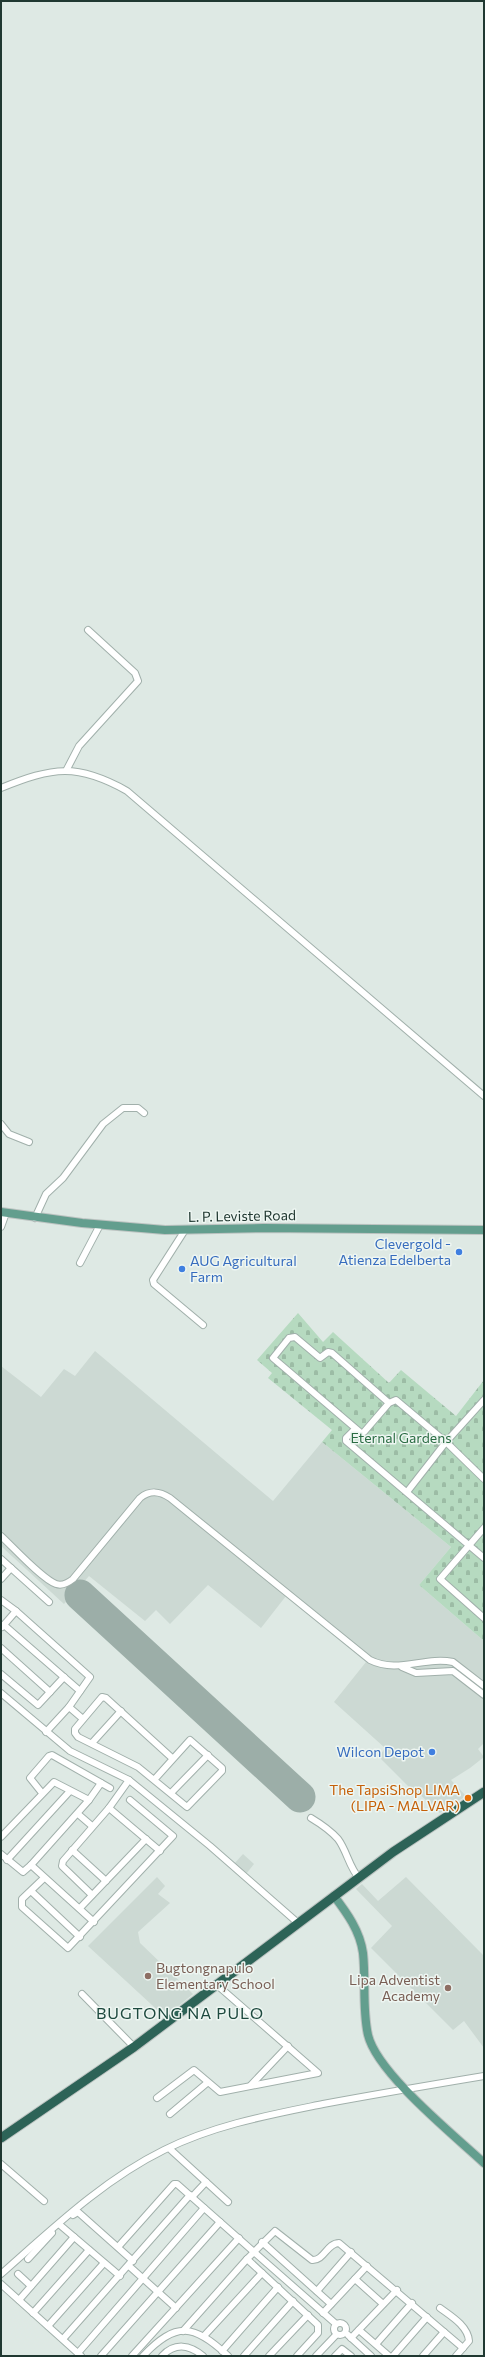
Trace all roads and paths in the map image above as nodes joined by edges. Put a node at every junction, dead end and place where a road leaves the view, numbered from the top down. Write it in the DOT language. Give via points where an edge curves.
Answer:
graph roads {
  1 [pos="88,630"];
  2 [pos="67,769"];
  3 [pos="1,788"];
  4 [pos="484,1096"];
  5 [pos="144,1113"];
  6 [pos="1,1124"];
  7 [pos="29,1142"];
  8 [pos="4,1213"];
  9 [pos="35,1218"];
  10 [pos="100,1225"];
  11 [pos="1,1227"];
  12 [pos="185,1230"];
  13 [pos="484,1230"];
  14 [pos="80,1262"];
  15 [pos="203,1325"];
  16 [pos="484,1400"];
  17 [pos="389,1402"];
  18 [pos="355,1430"];
  19 [pos="446,1442"];
  20 [pos="484,1479"];
  21 [pos="407,1492"];
  22 [pos="484,1528"];
  23 [pos="1,1536"];
  24 [pos="470,1545"];
  25 [pos="484,1558"];
  26 [pos="1,1559"];
  27 [pos="11,1568"];
  28 [pos="1,1579"];
  29 [pos="1,1600"];
  30 [pos="50,1602"];
  31 [pos="16,1611"];
  32 [pos="484,1618"];
  33 [pos="2,1626"];
  34 [pos="1,1648"];
  35 [pos="431,1663"];
  36 [pos="400,1666"];
  37 [pos="432,1672"];
  38 [pos="1,1674"];
  39 [pos="64,1678"];
  40 [pos="484,1686"];
  41 [pos="80,1691"];
  42 [pos="50,1692"];
  43 [pos="1,1693"];
  44 [pos="484,1695"];
  45 [pos="69,1707"];
  46 [pos="121,1711"];
  47 [pos="83,1719"];
  48 [pos="46,1732"];
  49 [pos="92,1743"];
  50 [pos="208,1755"];
  51 [pos="172,1758"];
  52 [pos="129,1780"];
  53 [pos="154,1780"];
  54 [pos="101,1783"];
  55 [pos="110,1788"];
  56 [pos="70,1790"];
  57 [pos="484,1792"];
  58 [pos="42,1793"];
  59 [pos="170,1793"];
  60 [pos="89,1800"];
  61 [pos="130,1800"];
  62 [pos="109,1808"];
  63 [pos="78,1814"];
  64 [pos="311,1818"];
  65 [pos="92,1826"];
  66 [pos="1,1837"];
  67 [pos="146,1839"];
  68 [pos="72,1850"];
  69 [pos="160,1851"];
  70 [pos="1,1854"];
  71 [pos="7,1860"];
  72 [pos="31,1865"];
  73 [pos="44,1878"];
  74 [pos="359,1878"];
  75 [pos="106,1881"];
  76 [pos="31,1891"];
  77 [pos="92,1895"];
  78 [pos="334,1896"];
  79 [pos="80,1908"];
  80 [pos="94,1922"];
  81 [pos="298,1923"];
  82 [pos="80,1937"];
  83 [pos="217,1984"];
  84 [pos="82,1994"];
  85 [pos="288,2046"];
  86 [pos="134,2047"];
  87 [pos="484,2076"];
  88 [pos="207,2082"];
  89 [pos="251,2085"];
  90 [pos="405,2089"];
  91 [pos="157,2098"];
  92 [pos="170,2114"];
  93 [pos="1,2138"];
  94 [pos="171,2150"];
  95 [pos="484,2163"];
  96 [pos="1,2164"];
  97 [pos="206,2182"];
  98 [pos="191,2196"];
  99 [pos="44,2201"];
  100 [pos="228,2202"];
  101 [pos="204,2208"];
  102 [pos="220,2222"];
  103 [pos="60,2225"];
  104 [pos="74,2237"];
  105 [pos="239,2238"];
  106 [pos="262,2242"];
  107 [pos="118,2247"];
  108 [pos="89,2250"];
  109 [pos="254,2252"];
  110 [pos="351,2252"];
  111 [pos="247,2259"];
  112 [pos="104,2262"];
  113 [pos="34,2264"];
  114 [pos="131,2264"];
  115 [pos="367,2266"];
  116 [pos="3,2273"];
  117 [pos="262,2273"];
  118 [pos="18,2274"];
  119 [pos="120,2276"];
  120 [pos="143,2279"];
  121 [pos="355,2279"];
  122 [pos="1,2284"];
  123 [pos="32,2286"];
  124 [pos="278,2288"];
  125 [pos="396,2290"];
  126 [pos="317,2291"];
  127 [pos="158,2292"];
  128 [pos="19,2300"];
  129 [pos="293,2301"];
  130 [pos="412,2303"];
  131 [pos="331,2304"];
  132 [pos="383,2304"];
  133 [pos="176,2308"];
  134 [pos="440,2308"];
  135 [pos="33,2313"];
  136 [pos="323,2313"];
  137 [pos="308,2315"];
  138 [pos="427,2317"];
  139 [pos="336,2324"];
  140 [pos="48,2326"];
  141 [pos="359,2330"];
  142 [pos="183,2331"];
  143 [pos="444,2332"];
  144 [pos="345,2333"];
  145 [pos="153,2334"];
  146 [pos="336,2334"];
  147 [pos="204,2336"];
  148 [pos="352,2338"];
  149 [pos="63,2339"];
  150 [pos="159,2339"];
  151 [pos="376,2344"];
  152 [pos="463,2348"];
  153 [pos="222,2351"];
  154 [pos="80,2354"];
  155 [pos="101,2356"];
  156 [pos="132,2356"];
  157 [pos="143,2356"];
  158 [pos="162,2356"];
  159 [pos="203,2356"];
  160 [pos="228,2356"];
  161 [pos="244,2356"];
  162 [pos="269,2356"];
  163 [pos="297,2356"];
  164 [pos="316,2356"];
  165 [pos="335,2356"];
  166 [pos="351,2356"];
  167 [pos="371,2356"];
  168 [pos="389,2356"];
  169 [pos="393,2356"];
  170 [pos="423,2356"];
  171 [pos="456,2356"];
  1 -- 2 [label="street" via="135,674 138,681 79,746"];
  2 -- 3 [label="street" via="38,774"];
  2 -- 4 [label="street" via="90,774 127,791"];
  5 -- 9 [label="street" via="138,1108 123,1108 103,1124 63,1178 46,1194"];
  6 -- 7 [label="street" via="9,1134"];
  8 -- 9 [label="main road, L. P. Leviste Road"];
  8 -- 11 [label="street"];
  9 -- 10 [label="main road, L. P. Leviste Road"];
  10 -- 12 [label="main road, L. P. Leviste Road"];
  10 -- 14 [label="street"];
  12 -- 13 [label="main road, L. P. Leviste Road"];
  12 -- 15 [label="street" via="153,1280 154,1284"];
  16 -- 19 [label="street"];
  17 -- 18 [label="street" via="364,1432"];
  17 -- 18 [label="street" via="332,1353 328,1352 320,1358 295,1337 289,1338 273,1358 274,1361"];
  17 -- 19 [label="street" via="396,1400"];
  18 -- 21 [label="street" via="346,1441"];
  19 -- 20 [label="street"];
  19 -- 21 [label="street"];
  21 -- 24 [label="street"];
  22 -- 24 [label="street"];
  23 -- 36 [label="street" via="48,1579 57,1584 64,1584 73,1579 140,1498 149,1493 159,1493 170,1498 370,1660 385,1666"];
  24 -- 25 [label="street"];
  24 -- 32 [label="street" via="440,1578"];
  26 -- 27 [label="street"];
  27 -- 28 [label="street"];
  27 -- 30 [label="street"];
  29 -- 31 [label="street"];
  31 -- 33 [label="street"];
  31 -- 41 [label="street" via="90,1677"];
  33 -- 39 [label="street"];
  34 -- 42 [label="street"];
  35 -- 36 [label="street"];
  35 -- 37 [label="street"];
  35 -- 40 [label="street" via="453,1662"];
  36 -- 37 [label="street" via="416,1673"];
  37 -- 44 [label="street" via="453,1671"];
  38 -- 42 [label="street" via="38,1705"];
  39 -- 41 [label="street"];
  39 -- 42 [label="street"];
  41 -- 45 [label="street"];
  43 -- 48 [label="street"];
  45 -- 47 [label="street"];
  45 -- 48 [label="street"];
  46 -- 47 [label="street" via="102,1697"];
  46 -- 49 [label="street"];
  46 -- 51 [label="street"];
  47 -- 49 [label="street" via="75,1733"];
  48 -- 52 [label="street" via="70,1751"];
  49 -- 53 [label="street" via="138,1767"];
  50 -- 51 [label="street" via="190,1740"];
  50 -- 59 [label="street"];
  50 -- 59 [label="street" via="220,1765 222,1771 191,1806 184,1806"];
  51 -- 53 [label="street"];
  52 -- 62 [label="street"];
  52 -- 81 [label="street"];
  53 -- 59 [label="street"];
  54 -- 55 [label="street"];
  54 -- 58 [label="street" via="52,1755 30,1778"];
  54 -- 60 [label="street"];
  56 -- 58 [label="street" via="54,1782"];
  56 -- 60 [label="street"];
  56 -- 71 [label="street"];
  57 -- 74 [label="highway" via="430,1826"];
  58 -- 66 [label="street"];
  60 -- 63 [label="street"];
  61 -- 69 [label="street" via="172,1833 173,1836"];
  62 -- 65 [label="street"];
  62 -- 67 [label="street"];
  63 -- 65 [label="street"];
  63 -- 72 [label="street"];
  64 -- 74 [label="street" via="326,1826 338,1840"];
  65 -- 68 [label="street"];
  67 -- 69 [label="street"];
  67 -- 75 [label="street"];
  68 -- 75 [label="street"];
  68 -- 77 [label="street" via="62,1866"];
  69 -- 80 [label="street"];
  70 -- 71 [label="street"];
  71 -- 72 [label="street" via="22,1872"];
  72 -- 73 [label="street"];
  73 -- 76 [label="street"];
  73 -- 79 [label="street"];
  74 -- 78 [label="highway"];
  75 -- 77 [label="street"];
  76 -- 82 [label="street"];
  76 -- 82 [label="street" via="22,1899 22,1907 64,1946 68,1948"];
  77 -- 79 [label="street"];
  78 -- 81 [label="highway"];
  78 -- 90 [label="main road" via="347,1913 358,1935 362,1952 368,2036 382,2064"];
  79 -- 80 [label="street"];
  80 -- 82 [label="street"];
  81 -- 83 [label="highway"];
  83 -- 85 [label="street"];
  83 -- 86 [label="highway"];
  84 -- 86 [label="street"];
  85 -- 89 [label="street"];
  85 -- 89 [label="street" via="318,2072"];
  86 -- 93 [label="highway"];
  87 -- 90 [label="street"];
  88 -- 89 [label="street" via="220,2092"];
  88 -- 91 [label="street" via="194,2070"];
  88 -- 92 [label="street"];
  90 -- 95 [label="main road"];
  90 -- 116 [label="street" via="283,2112 213,2129 164,2150 107,2185 66,2216"];
  94 -- 97 [label="street"];
  96 -- 99 [label="street"];
  97 -- 98 [label="street"];
  97 -- 100 [label="street"];
  98 -- 101 [label="street"];
  98 -- 107 [label="street" via="174,2184"];
  98 -- 114 [label="street"];
  101 -- 102 [label="street"];
  101 -- 120 [label="street"];
  102 -- 105 [label="street"];
  102 -- 127 [label="street"];
  103 -- 104 [label="street"];
  103 -- 107 [label="street" via="78,2212"];
  103 -- 113 [label="street" via="26,2258"];
  104 -- 108 [label="street"];
  104 -- 123 [label="street"];
  105 -- 109 [label="street"];
  105 -- 133 [label="street"];
  106 -- 109 [label="street"];
  106 -- 110 [label="street" via="275,2231 312,2260 319,2258 336,2242"];
  106 -- 126 [label="street"];
  107 -- 114 [label="street"];
  108 -- 112 [label="street"];
  108 -- 135 [label="street"];
  109 -- 111 [label="street"];
  109 -- 136 [label="street"];
  110 -- 115 [label="street"];
  110 -- 126 [label="street"];
  111 -- 117 [label="street"];
  111 -- 142 [label="street"];
  112 -- 119 [label="street"];
  112 -- 140 [label="street"];
  114 -- 119 [label="street"];
  114 -- 120 [label="street"];
  115 -- 121 [label="street"];
  115 -- 125 [label="street"];
  117 -- 124 [label="street"];
  117 -- 147 [label="street"];
  118 -- 123 [label="street"];
  119 -- 149 [label="street"];
  120 -- 127 [label="street"];
  120 -- 154 [label="street"];
  121 -- 131 [label="street"];
  121 -- 132 [label="street"];
  122 -- 128 [label="street"];
  123 -- 128 [label="street"];
  124 -- 129 [label="street"];
  124 -- 153 [label="street"];
  125 -- 130 [label="street"];
  125 -- 132 [label="street"];
  126 -- 131 [label="street"];
  127 -- 133 [label="street"];
  127 -- 155 [label="street"];
  128 -- 135 [label="street"];
  129 -- 137 [label="street"];
  129 -- 161 [label="street"];
  130 -- 138 [label="street"];
  130 -- 151 [label="street"];
  131 -- 136 [label="street"];
  132 -- 141 [label="street"];
  133 -- 145 [label="street"];
  134 -- 152 [label="street" via="459,2323 468,2336 469,2341"];
  135 -- 140 [label="street"];
  136 -- 139 [label="street"];
  137 -- 162 [label="street"];
  137 -- 163 [label="street" via="320,2330"];
  138 -- 143 [label="street"];
  138 -- 169 [label="street"];
  139 -- 144 [label="street" via="343,2324 346,2327"];
  139 -- 146 [label="street" via="333,2329"];
  140 -- 149 [label="street"];
  141 -- 148 [label="street"];
  141 -- 151 [label="street"];
  142 -- 147 [label="street"];
  142 -- 150 [label="street"];
  143 -- 152 [label="street"];
  143 -- 170 [label="street"];
  144 -- 146 [label="street" via="340,2336"];
  144 -- 148 [label="street"];
  145 -- 150 [label="street"];
  145 -- 156 [label="street"];
  146 -- 164 [label="street"];
  147 -- 153 [label="street"];
  148 -- 167 [label="street"];
  149 -- 154 [label="street"];
  150 -- 157 [label="street"];
  151 -- 168 [label="street"];
  152 -- 171 [label="street"];
  153 -- 160 [label="street"];
  158 -- 159 [label="street" via="171,2349 184,2346 194,2348"];
  165 -- 166 [label="street" via="342,2349"];
}
